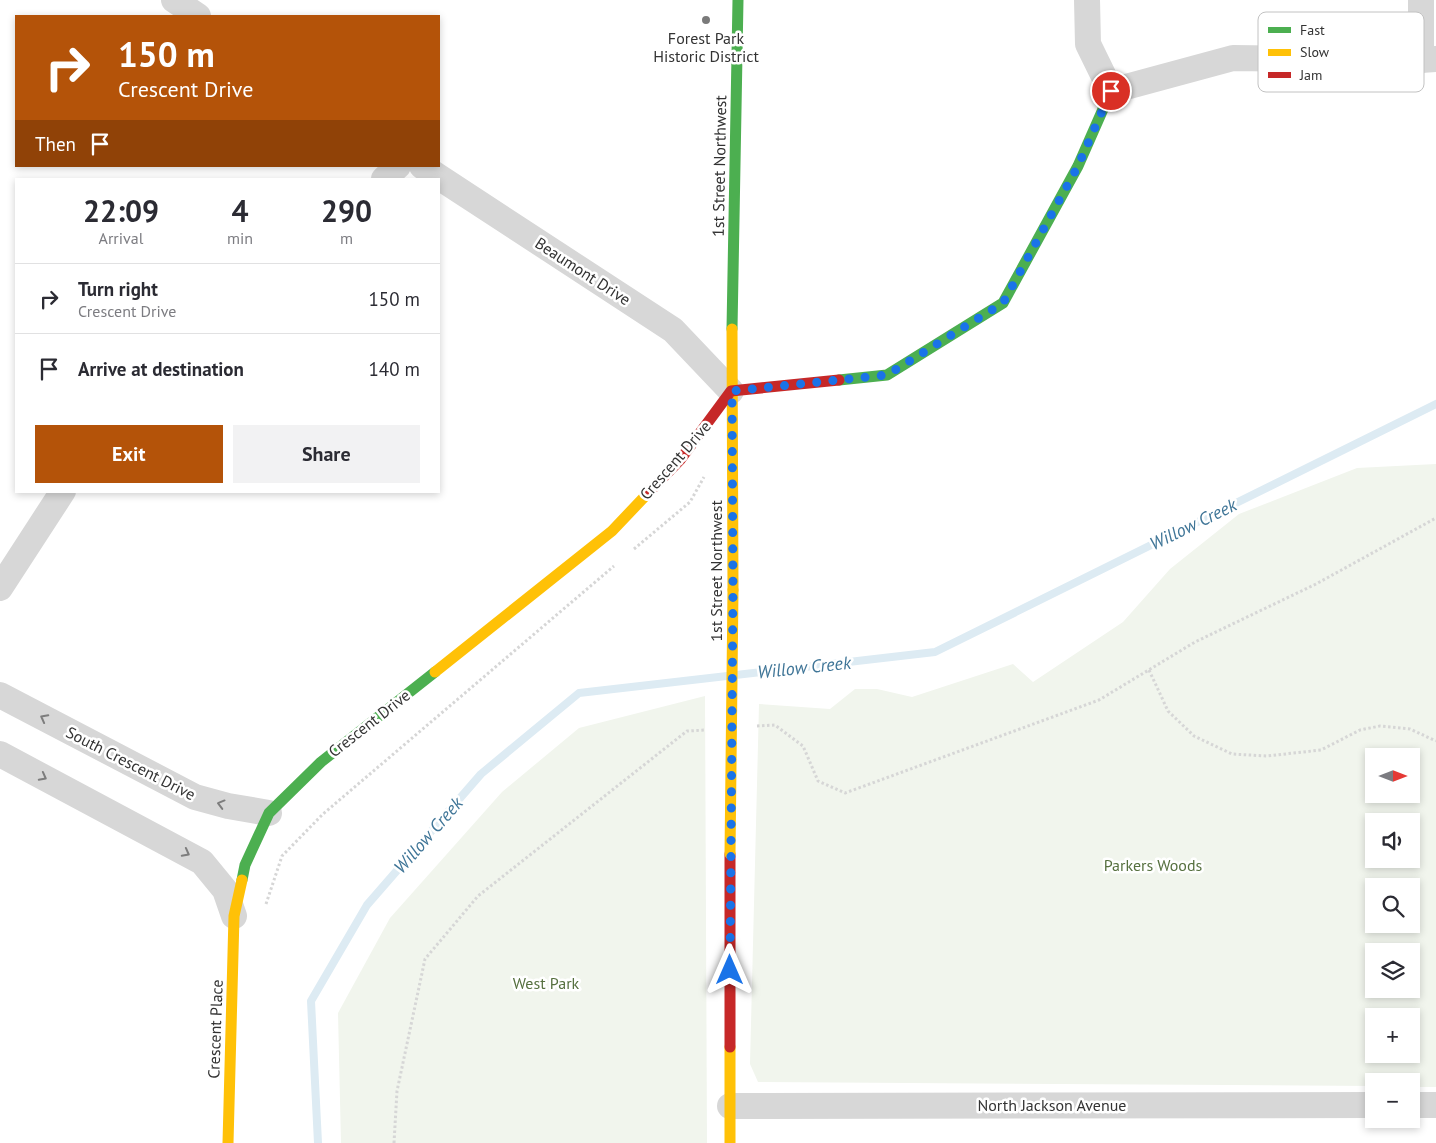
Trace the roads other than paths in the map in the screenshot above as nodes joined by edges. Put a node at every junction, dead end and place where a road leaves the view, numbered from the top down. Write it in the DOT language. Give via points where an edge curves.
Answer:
graph roads {
  1 [pos="174,0"];
  2 [pos="738,0"];
  3 [pos="1087,0"];
  4 [pos="196,15"];
  5 [pos="1424,22"];
  6 [pos="1258,58"];
  7 [pos="1429,59"];
  8 [pos="1111,91"];
  9 [pos="397,167"];
  10 [pos="424,167"];
  11 [pos="385,178"];
  12 [pos="732,391"];
  13 [pos="62,493"];
  14 [pos="0,588"];
  15 [pos="0,695"];
  16 [pos="0,754"];
  17 [pos="269,813"];
  18 [pos="234,916"];
  19 [pos="1436,1104"];
  20 [pos="1365,1105"];
  21 [pos="1420,1105"];
  22 [pos="730,1106"];
  23 [pos="228,1143"];
  24 [pos="730,1143"];
  1 -- 4 [label="street"];
  2 -- 12 [label="street, 1st Street Northwest"];
  3 -- 8 [label="street" via="1088,44"];
  5 -- 7 [label="street"];
  6 -- 8 [label="street" via="1233,58"];
  8 -- 12 [label="street" via="1078,166 1003,303 887,375"];
  9 -- 11 [label="street"];
  10 -- 12 [label="street, Beaumont Drive" via="673,330"];
  12 -- 17 [label="street, Crescent Drive" via="680,460 612,531 321,762"];
  12 -- 22 [label="street, 1st Street Northwest, bridge"];
  13 -- 14 [label="street"];
  17 -- 15 [label="street, South Crescent Drive, one-way" via="195,797"];
  16 -- 18 [label="street, one-way" via="202,862 225,890"];
  17 -- 18 [label="street, Crescent Drive" via="245,865"];
  18 -- 23 [label="street, Crescent Place"];
  19 -- 21 [label="street"];
  20 -- 22 [label="street, North Jackson Avenue"];
  22 -- 24 [label="street, 1st Street Northwest"];
}
